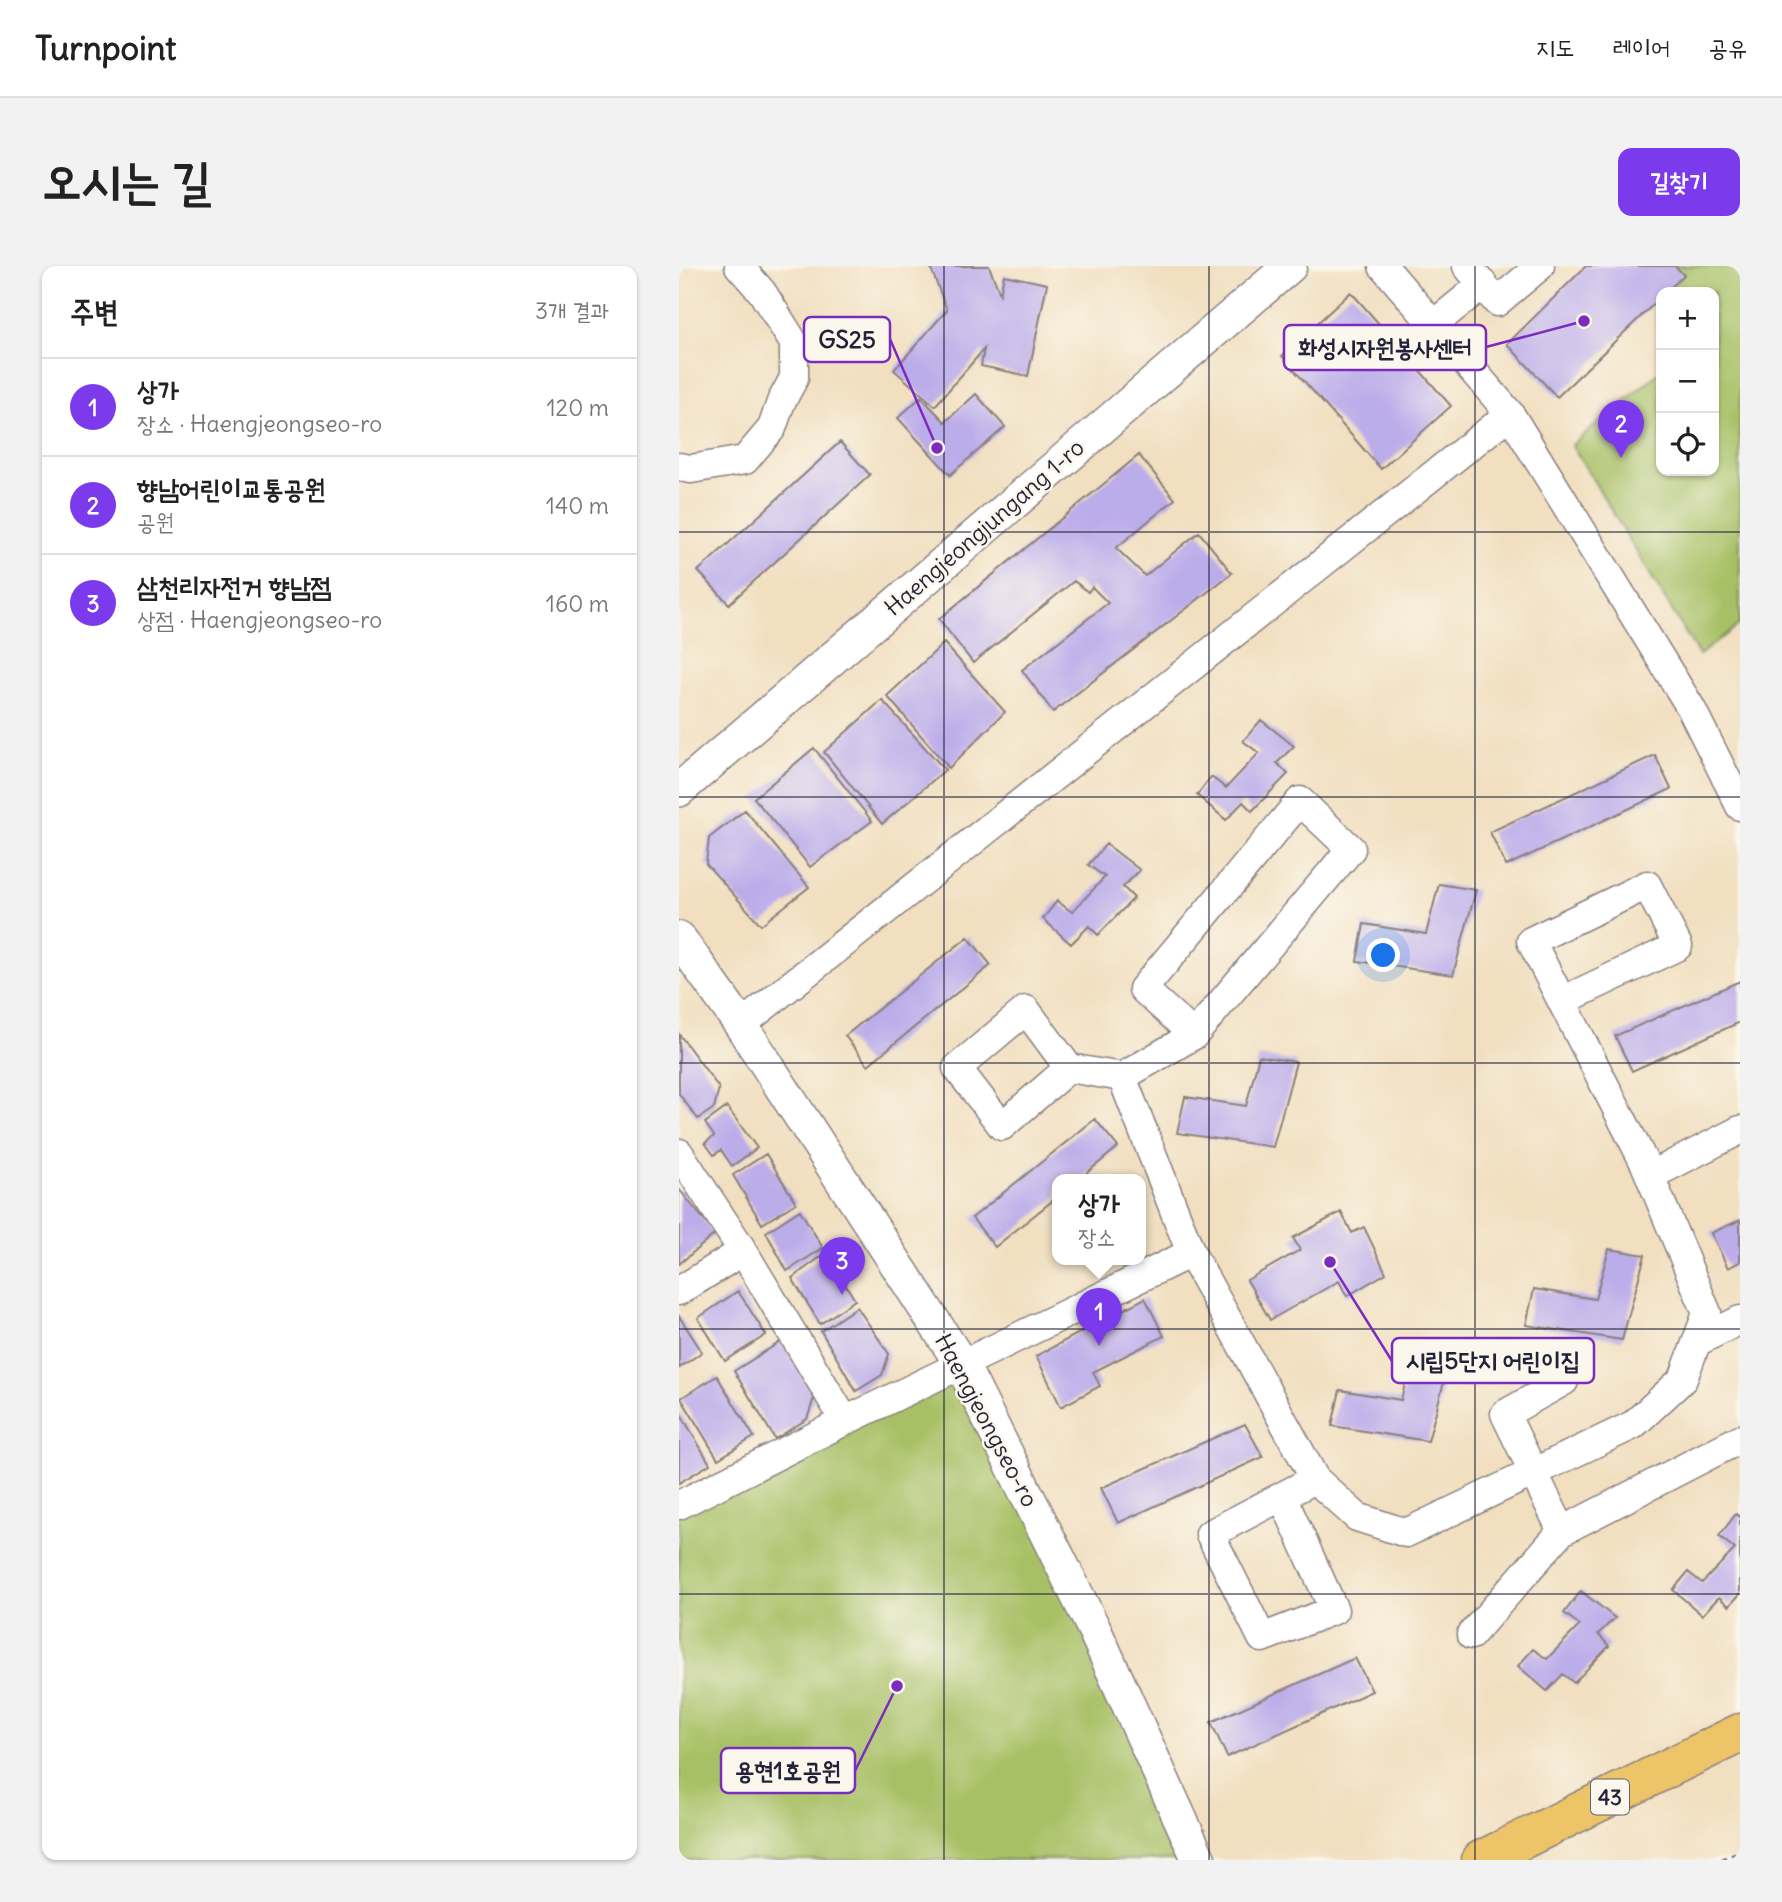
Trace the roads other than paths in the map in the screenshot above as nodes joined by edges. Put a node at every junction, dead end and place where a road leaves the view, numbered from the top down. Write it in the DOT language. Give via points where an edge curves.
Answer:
graph roads {
  1 [pos="739,266"];
  2 [pos="1290,266"];
  3 [pos="1383,266"];
  4 [pos="1540,266"];
  5 [pos="1475,275"];
  6 [pos="1434,324"];
  7 [pos="1510,414"];
  8 [pos="679,467"];
  9 [pos="679,790"];
  10 [pos="1740,806"];
  11 [pos="679,938"];
  12 [pos="1562,1001"];
  13 [pos="741,1025"];
  14 [pos="1194,1035"];
  15 [pos="1069,1068"];
  16 [pos="1122,1077"];
  17 [pos="1740,1130"];
  18 [pos="679,1153"];
  19 [pos="1650,1176"];
  20 [pos="743,1251"];
  21 [pos="1191,1253"];
  22 [pos="679,1291"];
  23 [pos="1740,1320"];
  24 [pos="1697,1342"];
  25 [pos="962,1365"];
  26 [pos="1564,1381"];
  27 [pos="845,1421"];
  28 [pos="1740,1440"];
  29 [pos="1534,1472"];
  30 [pos="1315,1479"];
  31 [pos="1282,1496"];
  32 [pos="679,1506"];
  33 [pos="1562,1531"];
  34 [pos="1471,1635"];
  35 [pos="1740,1733"];
  36 [pos="1199,1860"];
  37 [pos="1481,1860"];
  1 -- 8 [label="street" via="762,292 794,343 794,377 772,428 745,460"];
  2 -- 9 [label="street, Haengjeongjungang 1-ro"];
  3 -- 6 [label="street"];
  4 -- 5 [label="street" via="1497,302"];
  5 -- 6 [label="street"];
  6 -- 7 [label="street"];
  7 -- 10 [label="street" via="1691,708"];
  7 -- 13 [label="street"];
  11 -- 13 [label="street, Haengjeongseo-ro"];
  12 -- 12 [label="street" via="1531,941 1647,885 1678,946"];
  12 -- 19 [label="street"];
  13 -- 25 [label="street, Haengjeongseo-ro"];
  14 -- 14 [label="street" via="1352,849 1300,801 1143,989"];
  14 -- 16 [label="street"];
  15 -- 16 [label="street"];
  16 -- 21 [label="street"];
  17 -- 19 [label="street"];
  18 -- 20 [label="street"];
  19 -- 24 [label="street" via="1707,1313"];
  20 -- 22 [label="street"];
  20 -- 27 [label="street"];
  21 -- 25 [label="street"];
  21 -- 30 [label="street"];
  23 -- 24 [label="street"];
  24 -- 29 [label="street" via="1683,1379 1633,1424"];
  25 -- 27 [label="street"];
  25 -- 36 [label="street, Haengjeongseo-ro" via="1094,1629"];
  26 -- 29 [label="street" via="1505,1414"];
  27 -- 32 [label="street"];
  28 -- 33 [label="street"];
  29 -- 30 [label="street" via="1406,1533 1357,1517"];
  29 -- 33 [label="street"];
  30 -- 31 [label="street"];
  31 -- 31 [label="street" via="1210,1534 1262,1637 1334,1610"];
  33 -- 34 [label="street"];
  35 -- 37 [label="main road, 43"];
}
